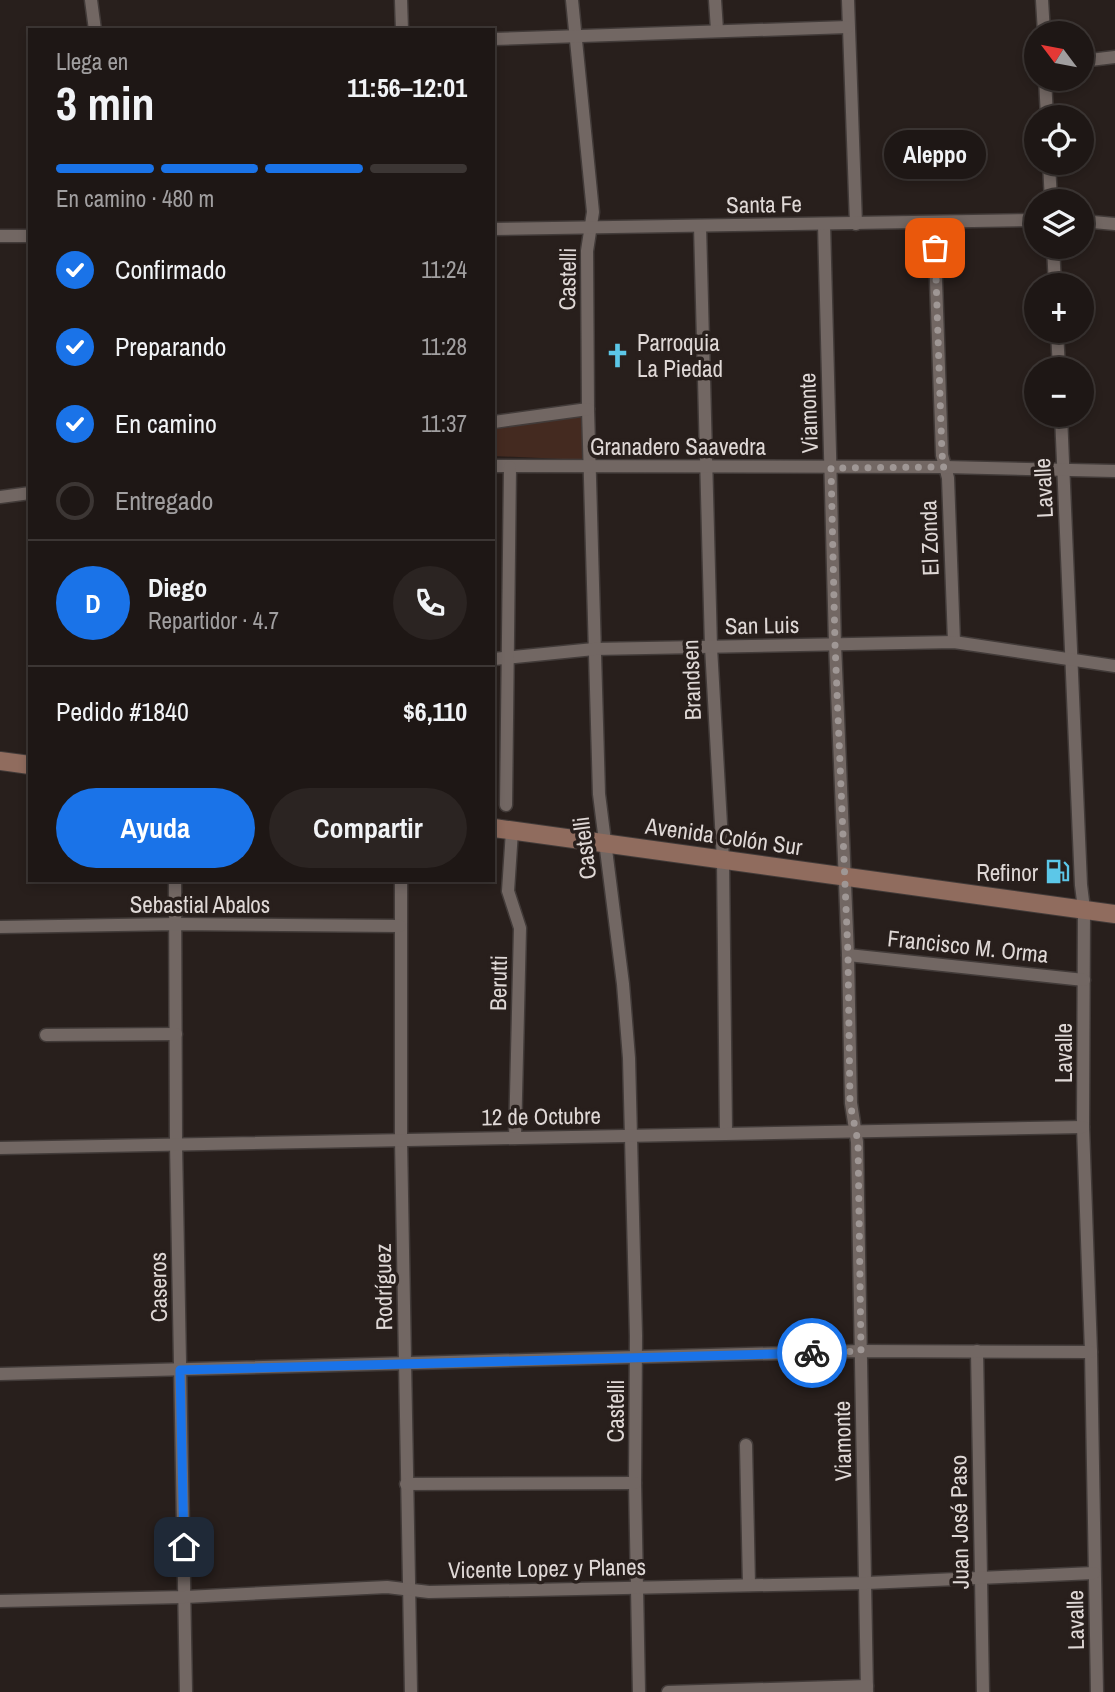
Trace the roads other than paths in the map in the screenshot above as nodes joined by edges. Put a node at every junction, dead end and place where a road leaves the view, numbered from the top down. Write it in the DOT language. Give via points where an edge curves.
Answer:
graph roads {
  1 [pos="91,0"];
  2 [pos="401,0"];
  3 [pos="572,0"];
  4 [pos="715,0"];
  5 [pos="848,0"];
  6 [pos="1042,0"];
  7 [pos="1043,21"];
  8 [pos="848,27"];
  9 [pos="94,28"];
  10 [pos="402,28"];
  11 [pos="717,30"];
  12 [pos="576,37"];
  13 [pos="495,39"];
  14 [pos="1115,57"];
  15 [pos="1094,60"];
  16 [pos="1024,220"];
  17 [pos="1094,222"];
  18 [pos="934,223"];
  19 [pos="1115,223"];
  20 [pos="824,224"];
  21 [pos="856,224"];
  22 [pos="700,226"];
  23 [pos="591,227"];
  24 [pos="495,229"];
  25 [pos="0,236"];
  26 [pos="28,236"];
  27 [pos="588,409"];
  28 [pos="495,422"];
  29 [pos="1061,427"];
  30 [pos="495,466"];
  31 [pos="590,466"];
  32 [pos="510,467"];
  33 [pos="707,467"];
  34 [pos="945,467"];
  35 [pos="831,468"];
  36 [pos="1063,470"];
  37 [pos="1115,471"];
  38 [pos="28,493"];
  39 [pos="0,497"];
  40 [pos="954,642"];
  41 [pos="835,644"];
  42 [pos="710,647"];
  43 [pos="594,649"];
  44 [pos="508,657"];
  45 [pos="495,659"];
  46 [pos="1073,660"];
  47 [pos="1115,666"];
  48 [pos="0,761"];
  49 [pos="28,765"];
  50 [pos="506,806"];
  51 [pos="495,828"];
  52 [pos="512,831"];
  53 [pos="604,844"];
  54 [pos="723,860"];
  55 [pos="845,877"];
  56 [pos="175,882"];
  57 [pos="401,882"];
  58 [pos="1084,909"];
  59 [pos="1115,914"];
  60 [pos="176,924"];
  61 [pos="400,926"];
  62 [pos="0,927"];
  63 [pos="848,955"];
  64 [pos="1084,980"];
  65 [pos="176,1034"];
  66 [pos="46,1035"];
  67 [pos="1083,1127"];
  68 [pos="855,1130"];
  69 [pos="726,1132"];
  70 [pos="631,1135"];
  71 [pos="515,1138"];
  72 [pos="401,1140"];
  73 [pos="176,1144"];
  74 [pos="0,1148"];
  75 [pos="861,1351"];
  76 [pos="977,1351"];
  77 [pos="1091,1352"];
  78 [pos="636,1359"];
  79 [pos="405,1364"];
  80 [pos="180,1370"];
  81 [pos="0,1374"];
  82 [pos="746,1445"];
  83 [pos="635,1483"];
  84 [pos="406,1484"];
  85 [pos="1094,1573"];
  86 [pos="981,1578"];
  87 [pos="867,1583"];
  88 [pos="749,1585"];
  89 [pos="637,1587"];
  90 [pos="408,1590"];
  91 [pos="185,1597"];
  92 [pos="0,1601"];
  93 [pos="867,1689"];
  94 [pos="186,1692"];
  95 [pos="411,1692"];
  96 [pos="639,1692"];
  97 [pos="668,1692"];
  98 [pos="983,1692"];
  99 [pos="1097,1692"];
  1 -- 9 [label="street"];
  2 -- 10 [label="street"];
  3 -- 12 [label="street, Castelli"];
  4 -- 11 [label="street"];
  5 -- 8 [label="street"];
  6 -- 7 [label="street"];
  8 -- 11 [label="street"];
  8 -- 21 [label="street"];
  11 -- 12 [label="street"];
  12 -- 13 [label="street"];
  12 -- 23 [label="street, Castelli"];
  14 -- 15 [label="street"];
  16 -- 18 [label="street, Santa Fe"];
  17 -- 19 [label="street"];
  18 -- 21 [label="street, Santa Fe"];
  18 -- 34 [label="street, El Zonda"];
  20 -- 21 [label="street, Santa Fe"];
  20 -- 22 [label="street, Santa Fe"];
  20 -- 35 [label="street, Viamonte"];
  22 -- 23 [label="street, Santa Fe"];
  22 -- 33 [label="street, Brandsen"];
  23 -- 24 [label="street, Santa Fe"];
  23 -- 27 [label="street, Castelli" via="587,251"];
  25 -- 26 [label="street"];
  27 -- 28 [label="street, Granadero Saavedra"];
  27 -- 31 [label="street, Castelli"];
  29 -- 36 [label="street, Lavalle"];
  30 -- 32 [label="street, Granadero Saavedra"];
  31 -- 32 [label="street, Granadero Saavedra"];
  31 -- 33 [label="street, Granadero Saavedra"];
  31 -- 43 [label="street, Castelli"];
  32 -- 44 [label="street"];
  33 -- 35 [label="street, Granadero Saavedra"];
  33 -- 42 [label="street, Brandsen"];
  34 -- 35 [label="street, Granadero Saavedra"];
  34 -- 36 [label="street, Granadero Saavedra"];
  34 -- 40 [label="street, El Zonda"];
  35 -- 41 [label="street, Viamonte"];
  36 -- 37 [label="street, Granadero Saavedra"];
  36 -- 46 [label="street, Lavalle"];
  38 -- 39 [label="street"];
  40 -- 41 [label="street, San Luis"];
  40 -- 46 [label="street, San Luis"];
  41 -- 42 [label="street, San Luis"];
  41 -- 55 [label="street, Viamonte"];
  42 -- 43 [label="street, San Luis"];
  42 -- 54 [label="street, Brandsen"];
  43 -- 44 [label="street, San Luis"];
  43 -- 53 [label="street, Castelli"];
  44 -- 45 [label="street, San Luis"];
  44 -- 50 [label="street"];
  46 -- 47 [label="street, San Luis"];
  46 -- 58 [label="street, Lavalle"];
  48 -- 49 [label="main road"];
  51 -- 52 [label="main road, Avenida Colón Sur"];
  52 -- 53 [label="main road, Avenida Colón Sur"];
  52 -- 71 [label="street, Berutti" via="508,891 520,928"];
  53 -- 54 [label="main road, Avenida Colón Sur"];
  53 -- 70 [label="street, Castelli" via="623,984"];
  54 -- 55 [label="main road, Avenida Colón Sur"];
  54 -- 69 [label="street, Brandsen"];
  55 -- 58 [label="main road, Avenida Colón Sur"];
  55 -- 63 [label="street, Viamonte"];
  56 -- 60 [label="street, Caseros"];
  57 -- 61 [label="street, Rodríguez"];
  58 -- 59 [label="main road, Avenida Colón Sur"];
  58 -- 64 [label="street, Lavalle"];
  60 -- 61 [label="street, Sebastial Abalos"];
  60 -- 62 [label="street, Sebastial Abalos"];
  60 -- 65 [label="street, Caseros"];
  61 -- 72 [label="street, Rodríguez"];
  63 -- 64 [label="street, Francisco M. Orma"];
  63 -- 68 [label="street, Viamonte" via="850,1103"];
  64 -- 67 [label="street, Lavalle"];
  65 -- 66 [label="street"];
  65 -- 73 [label="street, Caseros"];
  67 -- 68 [label="street, 12 de Octubre"];
  67 -- 77 [label="street, Lavalle"];
  68 -- 69 [label="street, 12 de Octubre"];
  68 -- 75 [label="street, Viamonte"];
  69 -- 70 [label="street, 12 de Octubre"];
  70 -- 71 [label="street, 12 de Octubre"];
  70 -- 78 [label="street, Castelli"];
  71 -- 72 [label="street, 12 de Octubre"];
  72 -- 73 [label="street, 12 de Octubre"];
  72 -- 79 [label="street, Rodríguez"];
  73 -- 74 [label="street, 12 de Octubre"];
  73 -- 80 [label="street, Caseros"];
  75 -- 76 [label="street"];
  75 -- 78 [label="street"];
  75 -- 87 [label="street, Viamonte"];
  76 -- 77 [label="street"];
  76 -- 86 [label="street, Juan José Paso"];
  77 -- 85 [label="street, Lavalle"];
  78 -- 79 [label="street"];
  78 -- 83 [label="street, Castelli"];
  79 -- 80 [label="street"];
  79 -- 84 [label="street, Rodríguez"];
  80 -- 81 [label="street"];
  80 -- 91 [label="street, Caseros"];
  82 -- 88 [label="street"];
  83 -- 84 [label="street"];
  83 -- 89 [label="street, Castelli"];
  84 -- 90 [label="street, Rodríguez"];
  85 -- 86 [label="street, Vicente Lopez y Planes"];
  85 -- 99 [label="street, Lavalle"];
  86 -- 87 [label="street, Vicente Lopez y Planes"];
  86 -- 98 [label="street, Juan José Paso"];
  87 -- 88 [label="street, Vicente Lopez y Planes"];
  87 -- 93 [label="street, Viamonte"];
  88 -- 89 [label="street, Vicente Lopez y Planes"];
  89 -- 90 [label="street, Vicente Lopez y Planes"];
  89 -- 96 [label="street, Castelli"];
  90 -- 91 [label="street, Vicente Lopez y Planes" via="387,1587"];
  90 -- 95 [label="street, Rodríguez"];
  91 -- 92 [label="street, Vicente Lopez y Planes"];
  91 -- 94 [label="street, Caseros"];
  93 -- 97 [label="street"];
}
